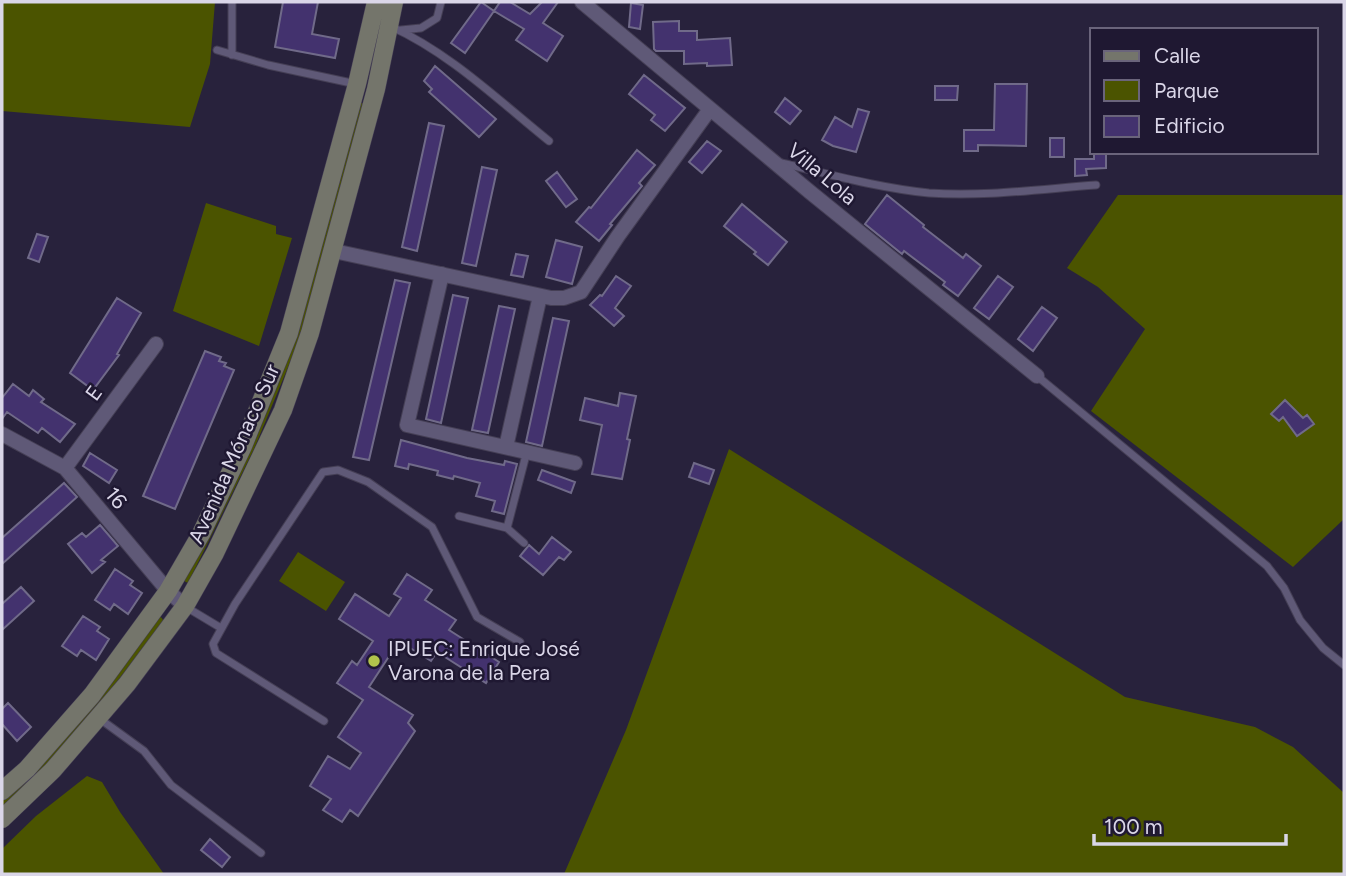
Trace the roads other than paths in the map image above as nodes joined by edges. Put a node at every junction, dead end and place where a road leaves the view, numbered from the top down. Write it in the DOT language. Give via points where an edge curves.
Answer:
graph roads {
  1 [pos="232,2"];
  2 [pos="376,2"];
  3 [pos="394,2"];
  4 [pos="441,2"];
  5 [pos="582,2"];
  6 [pos="372,21"];
  7 [pos="395,28"];
  8 [pos="217,50"];
  9 [pos="232,55"];
  10 [pos="356,84"];
  11 [pos="376,89"];
  12 [pos="710,109"];
  13 [pos="549,141"];
  14 [pos="773,161"];
  15 [pos="1096,185"];
  16 [pos="334,251"];
  17 [pos="442,274"];
  18 [pos="540,296"];
  19 [pos="156,344"];
  20 [pos="1037,376"];
  21 [pos="2,434"];
  22 [pos="506,447"];
  23 [pos="527,451"];
  24 [pos="575,463"];
  25 [pos="65,467"];
  26 [pos="459,516"];
  27 [pos="507,528"];
  28 [pos="524,544"];
  29 [pos="168,591"];
  30 [pos="185,606"];
  31 [pos="222,628"];
  32 [pos="520,642"];
  33 [pos="1344,665"];
  34 [pos="100,718"];
  35 [pos="324,721"];
  36 [pos="2,791"];
  37 [pos="2,819"];
  38 [pos="261,853"];
  1 -- 9 [label="lane"];
  2 -- 6 [label="main road, Avenida Mónaco Sur"];
  3 -- 7 [label="main road, Avenida Mónaco Sur"];
  4 -- 7 [label="lane" via="437,18 421,28"];
  5 -- 12 [label="street, Villa Lola"];
  6 -- 7 [label="main road"];
  6 -- 10 [label="main road, Avenida Mónaco Sur"];
  7 -- 11 [label="main road, Avenida Mónaco Sur"];
  7 -- 13 [label="lane" via="442,55"];
  8 -- 9 [label="lane"];
  9 -- 10 [label="lane"];
  10 -- 11 [label="main road"];
  10 -- 29 [label="main road, Avenida Mónaco Sur" via="289,332 243,446"];
  11 -- 16 [label="main road, Avenida Mónaco Sur"];
  12 -- 14 [label="street, Villa Lola"];
  12 -- 18 [label="street" via="581,292 564,298"];
  14 -- 15 [label="lane" via="932,193"];
  14 -- 20 [label="street, Villa Lola"];
  16 -- 17 [label="street"];
  16 -- 30 [label="main road, Avenida Mónaco Sur" via="283,411"];
  17 -- 18 [label="street"];
  17 -- 22 [label="street" via="407,425"];
  18 -- 22 [label="street"];
  19 -- 25 [label="street, E"];
  20 -- 33 [label="lane" via="1267,566 1284,587 1300,620 1322,648"];
  21 -- 25 [label="street, 16"];
  22 -- 23 [label="street"];
  23 -- 24 [label="street"];
  23 -- 27 [label="lane"];
  25 -- 29 [label="street, 16"];
  26 -- 27 [label="lane"];
  27 -- 28 [label="lane"];
  29 -- 30 [label="street, 16"];
  29 -- 36 [label="main road, Avenida Mónaco Sur" via="92,695"];
  30 -- 31 [label="lane"];
  30 -- 34 [label="main road, Avenida Mónaco Sur"];
  31 -- 32 [label="lane" via="323,472 338,470 368,482 432,527 477,617"];
  31 -- 35 [label="lane" via="212,644 216,653"];
  34 -- 37 [label="main road, Avenida Mónaco Sur"];
  34 -- 38 [label="lane" via="144,751 172,785"];
}
